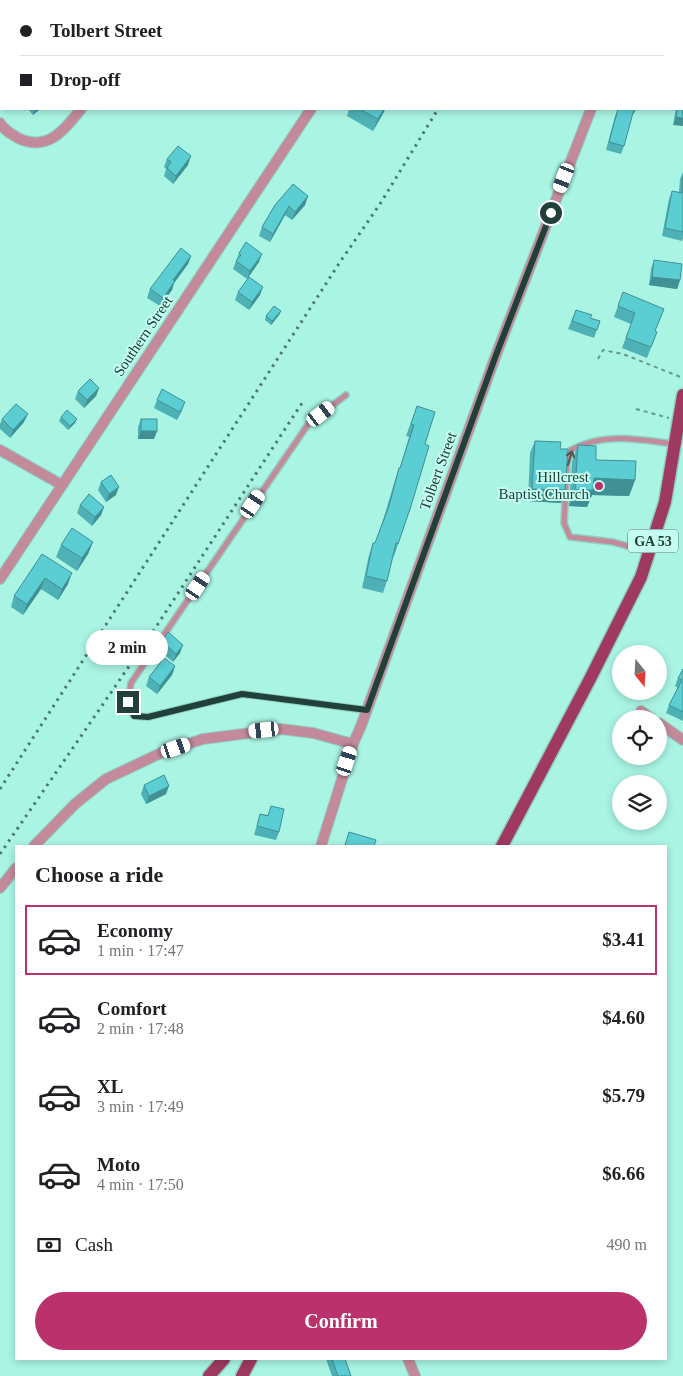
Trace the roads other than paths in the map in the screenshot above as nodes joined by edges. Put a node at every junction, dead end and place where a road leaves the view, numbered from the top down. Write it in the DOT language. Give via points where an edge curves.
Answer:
graph roads {
  1 [pos="79,110"];
  2 [pos="310,110"];
  3 [pos="591,110"];
  4 [pos="0,123"];
  5 [pos="346,395"];
  6 [pos="683,395"];
  7 [pos="677,448"];
  8 [pos="0,450"];
  9 [pos="62,485"];
  10 [pos="650,552"];
  11 [pos="0,579"];
  12 [pos="367,710"];
  13 [pos="667,729"];
  14 [pos="683,740"];
  15 [pos="353,744"];
  16 [pos="35,845"];
  17 [pos="320,845"];
  18 [pos="502,845"];
  19 [pos="15,869"];
  20 [pos="0,888"];
  21 [pos="216,1360"];
  22 [pos="223,1360"];
  23 [pos="250,1360"];
  24 [pos="408,1360"];
  25 [pos="208,1376"];
  26 [pos="242,1376"];
  27 [pos="415,1376"];
  1 -- 4 [label="street" via="63,131 53,138 34,143 12,135"];
  2 -- 9 [label="street, Southern Street"];
  3 -- 12 [label="street, Tolbert Street" via="496,355"];
  5 -- 12 [label="lane" via="309,423 130,683 128,702 134,716 148,717 242,694"];
  6 -- 7 [label="main road, GA 53"];
  7 -- 10 [label="main road, GA 53" via="666,502"];
  10 -- 7 [label="lane, one-way" via="613,542 570,537 564,523 567,464 571,450 610,438"];
  8 -- 9 [label="street"];
  9 -- 11 [label="street, Southern Street"];
  10 -- 18 [label="main road, GA 53" via="641,577 591,677"];
  12 -- 15 [label="street, Tolbert Street"];
  13 -- 14 [label="street"];
  15 -- 16 [label="street" via="313,732 281,729 203,739 163,752 106,780 75,804"];
  15 -- 17 [label="street, Tolbert Street"];
  19 -- 20 [label="street"];
  21 -- 25 [label="main road"];
  22 -- 25 [label="main road"];
  23 -- 26 [label="main road"];
  24 -- 27 [label="street"];
}
